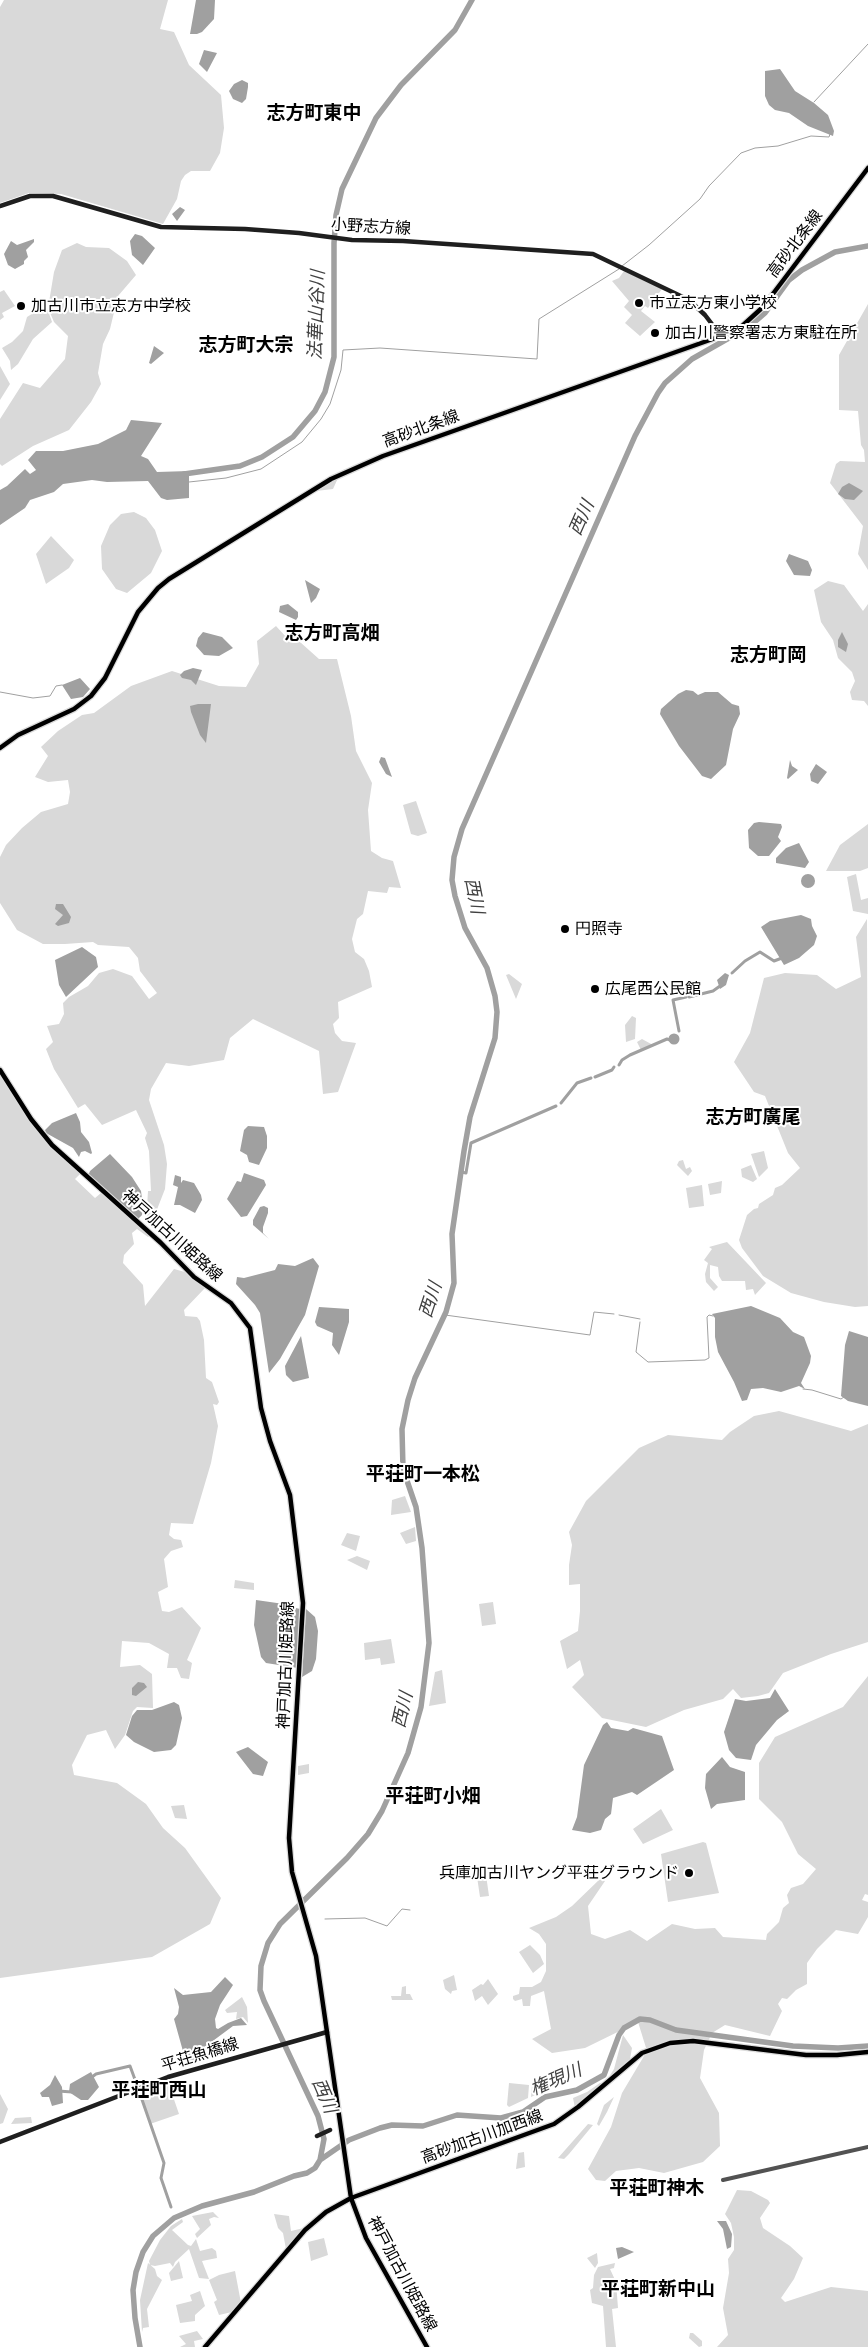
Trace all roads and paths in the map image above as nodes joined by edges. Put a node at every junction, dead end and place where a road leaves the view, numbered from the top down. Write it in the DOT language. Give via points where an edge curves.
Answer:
graph roads {
  1 [pos="868,168"];
  2 [pos="0,206"];
  3 [pos="721,336"];
  4 [pos="0,748"];
  5 [pos="0,1070"];
  6 [pos="327,2032"];
  7 [pos="868,2052"];
  8 [pos="330,2131"];
  9 [pos="318,2136"];
  10 [pos="0,2142"];
  11 [pos="868,2147"];
  12 [pos="723,2180"];
  13 [pos="351,2198"];
  14 [pos="205,2347"];
  15 [pos="427,2347"];
  1 -- 3 [label="main road, 高砂北条線" via="758,312 741,327"];
  2 -- 3 [label="main road, 小野志方線" via="30,196 53,196 162,227 290,232 339,239 585,253 621,266 693,302"];
  3 -- 4 [label="main road, 高砂北条線" via="383,456 331,479 169,579 138,612 105,678 91,696 74,709 18,735"];
  5 -- 6 [label="main road, 神戸加古川姫路線" via="52,1145 194,1277 231,1303 250,1328 261,1408 290,1495 302,1595 289,1838 292,1872 316,1956"];
  6 -- 10 [label="main road, 平荘魚橋線" via="156,2081"];
  6 -- 13 [label="main road, 神戸加古川姫路線"];
  7 -- 13 [label="main road, 高砂加古川加西線" via="806,2055 693,2041 660,2045 629,2062 554,2124"];
  8 -- 9 [label="main road"];
  11 -- 12 [label="street"];
  13 -- 14 [label="main road, 高砂加古川加西線" via="310,2225"];
  13 -- 15 [label="main road, 神戸加古川姫路線" via="366,2238"];
}
